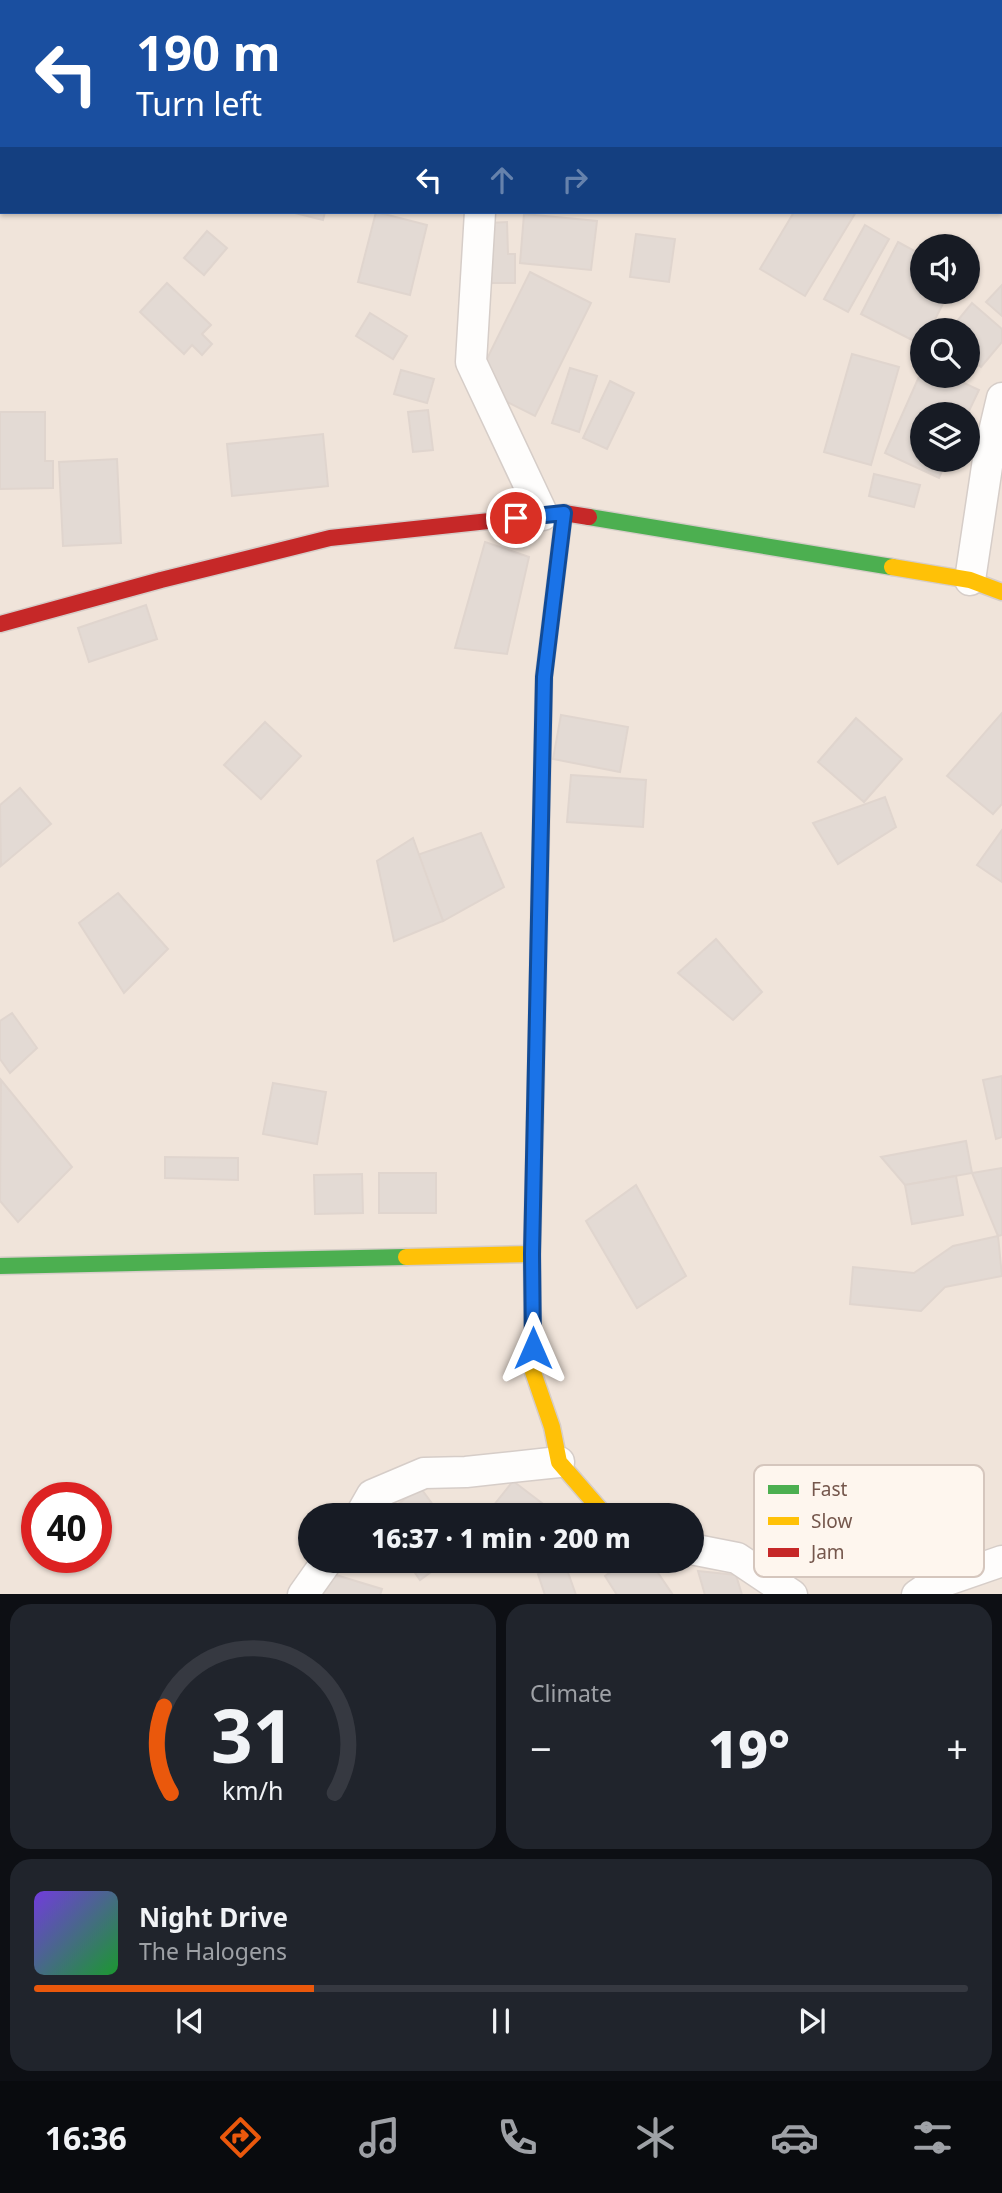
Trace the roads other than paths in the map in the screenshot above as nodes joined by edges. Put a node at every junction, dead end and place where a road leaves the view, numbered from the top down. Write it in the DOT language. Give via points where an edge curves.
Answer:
graph roads {
  1 [pos="480,214"];
  2 [pos="1002,398"];
  3 [pos="553,514"];
  4 [pos="970,580"];
  5 [pos="1002,592"];
  6 [pos="0,624"];
  7 [pos="532,1254"];
  8 [pos="0,1266"];
  9 [pos="559,1462"];
  10 [pos="367,1503"];
  11 [pos="595,1503"];
  12 [pos="704,1552"];
  13 [pos="1002,1561"];
  14 [pos="984,1568"];
  15 [pos="754,1569"];
  16 [pos="318,1573"];
  17 [pos="766,1577"];
  18 [pos="958,1577"];
  19 [pos="303,1594"];
  20 [pos="792,1594"];
  21 [pos="917,1594"];
  1 -- 3 [label="street" via="471,362"];
  2 -- 4 [label="street"];
  3 -- 4 [label="street"];
  3 -- 6 [label="street" via="330,538"];
  3 -- 7 [label="street" via="544,677"];
  4 -- 5 [label="street"];
  7 -- 8 [label="street"];
  7 -- 9 [label="street" via="533,1372"];
  9 -- 10 [label="street" via="424,1473 372,1495"];
  9 -- 11 [label="street"];
  12 -- 15 [label="street" via="737,1558"];
  13 -- 14 [label="street"];
  16 -- 19 [label="street"];
  17 -- 20 [label="street"];
  18 -- 21 [label="street"];
}
